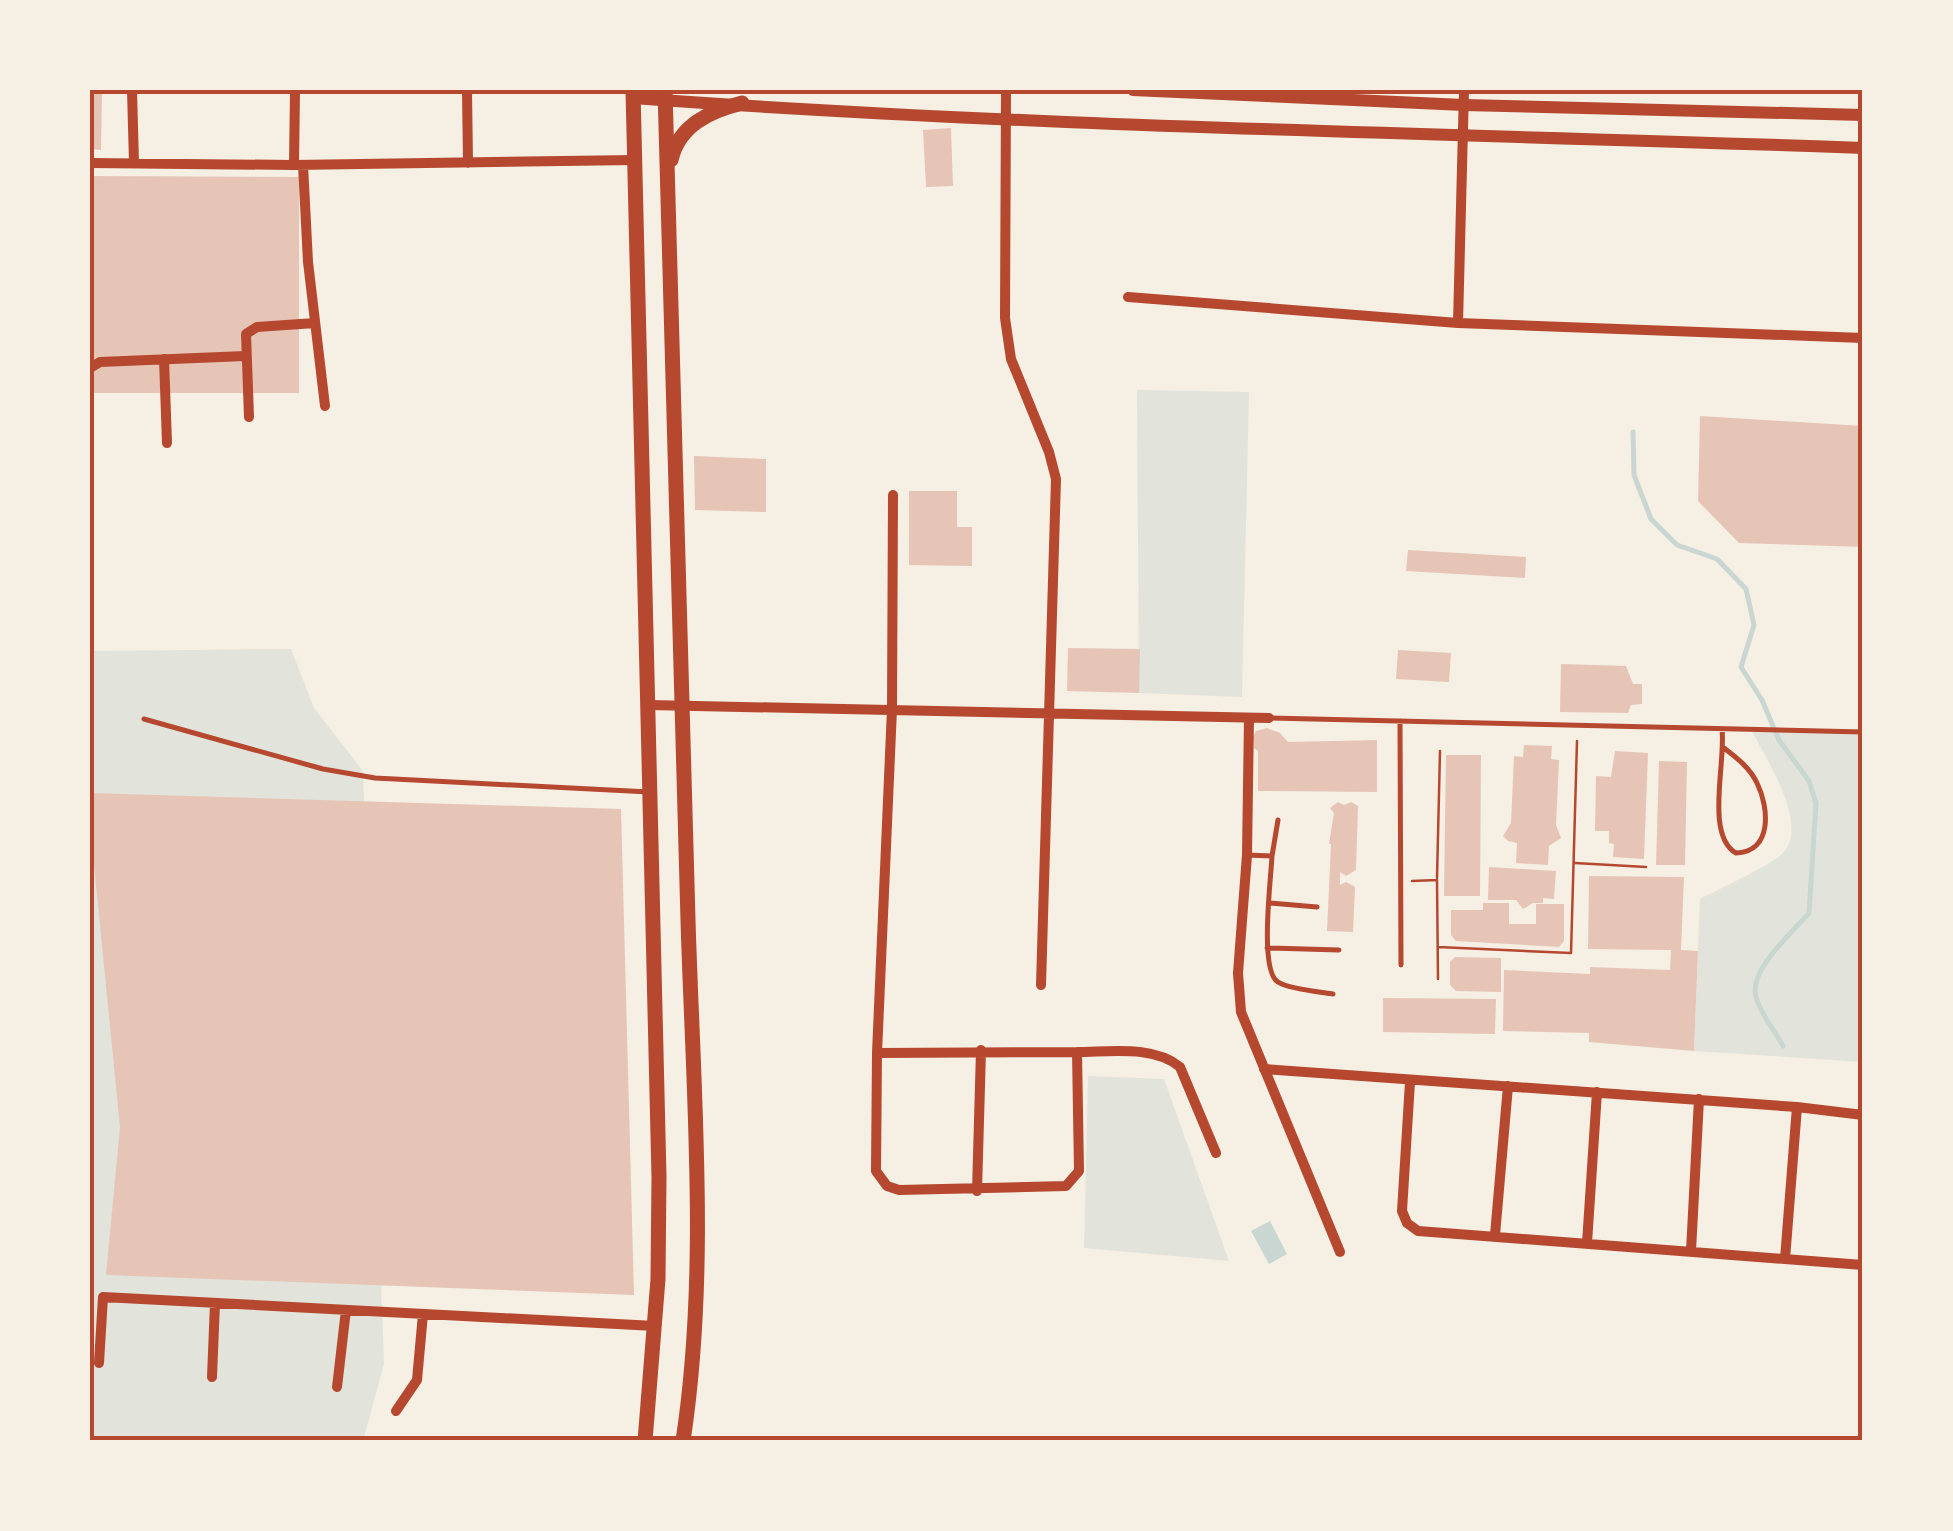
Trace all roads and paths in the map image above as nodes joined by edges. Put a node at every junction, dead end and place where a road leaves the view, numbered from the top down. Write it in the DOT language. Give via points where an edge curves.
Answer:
graph roads {
  1 [pos="132,90"];
  2 [pos="294,90"];
  3 [pos="468,90"];
  4 [pos="1006,90"];
  5 [pos="1132,90"];
  6 [pos="1464,90"];
  7 [pos="633,94"];
  8 [pos="665,95"];
  9 [pos="742,103"];
  10 [pos="1464,105"];
  11 [pos="1863,116"];
  12 [pos="1005,118"];
  13 [pos="1462,134"];
  14 [pos="1863,148"];
  15 [pos="635,160"];
  16 [pos="90,163"];
  17 [pos="134,163"];
  18 [pos="468,163"];
  19 [pos="298,165"];
  20 [pos="667,173"];
  21 [pos="1128,297"];
  22 [pos="315,323"];
  23 [pos="1458,323"];
  24 [pos="1863,338"];
  25 [pos="245,356"];
  26 [pos="164,359"];
  27 [pos="90,368"];
  28 [pos="325,406"];
  29 [pos="249,416"];
  30 [pos="166,443"];
  31 [pos="894,495"];
  32 [pos="684,704"];
  33 [pos="649,705"];
  34 [pos="892,709"];
  35 [pos="1050,712"];
  36 [pos="1249,718"];
  37 [pos="1269,718"];
  38 [pos="144,719"];
  39 [pos="1400,721"];
  40 [pos="1722,729"];
  41 [pos="1863,732"];
  42 [pos="1577,741"];
  43 [pos="1724,748"];
  44 [pos="1440,750"];
  45 [pos="652,792"];
  46 [pos="1278,820"];
  47 [pos="1247,855"];
  48 [pos="1272,856"];
  49 [pos="1574,863"];
  50 [pos="1646,866"];
  51 [pos="1437,880"];
  52 [pos="1401,881"];
  53 [pos="1270,902"];
  54 [pos="1317,907"];
  55 [pos="1438,947"];
  56 [pos="1268,948"];
  57 [pos="1339,950"];
  58 [pos="1401,964"];
  59 [pos="1438,979"];
  60 [pos="1041,984"];
  61 [pos="1333,994"];
  62 [pos="981,1050"];
  63 [pos="876,1052"];
  64 [pos="1076,1052"];
  65 [pos="1264,1069"];
  66 [pos="1410,1082"];
  67 [pos="1508,1086"];
  68 [pos="1597,1092"];
  69 [pos="1700,1100"];
  70 [pos="1797,1106"];
  71 [pos="1863,1114"];
  72 [pos="1216,1154"];
  73 [pos="977,1191"];
  74 [pos="1496,1235"];
  75 [pos="1588,1243"];
  76 [pos="1691,1251"];
  77 [pos="1340,1252"];
  78 [pos="1785,1259"];
  79 [pos="1863,1266"];
  80 [pos="216,1303"];
  81 [pos="346,1310"];
  82 [pos="424,1314"];
  83 [pos="656,1326"];
  84 [pos="98,1363"];
  85 [pos="212,1377"];
  86 [pos="337,1387"];
  87 [pos="396,1411"];
  88 [pos="645,1441"];
  89 [pos="683,1441"];
  1 -- 17 [label="street"];
  2 -- 19 [label="street"];
  3 -- 18 [label="street"];
  4 -- 12 [label="street"];
  5 -- 10 [label="street"];
  6 -- 10 [label="street"];
  7 -- 8 [label="street"];
  7 -- 15 [label="main road"];
  8 -- 9 [label="street"];
  8 -- 20 [label="main road"];
  9 -- 12 [label="street"];
  9 -- 20 [label="main road" via="694,123 674,148"];
  10 -- 11 [label="street"];
  10 -- 13 [label="street"];
  12 -- 13 [label="street"];
  12 -- 35 [label="street" via="1011,359 1056,479"];
  13 -- 14 [label="street"];
  13 -- 23 [label="street"];
  15 -- 18 [label="street"];
  15 -- 33 [label="main road"];
  16 -- 17 [label="street"];
  17 -- 19 [label="street"];
  18 -- 19 [label="street"];
  19 -- 22 [label="street"];
  20 -- 32 [label="main road"];
  21 -- 23 [label="street"];
  22 -- 25 [label="street" via="252,328 244,338"];
  22 -- 28 [label="street"];
  23 -- 24 [label="street"];
  25 -- 26 [label="street"];
  25 -- 29 [label="street"];
  26 -- 27 [label="street"];
  26 -- 30 [label="street"];
  31 -- 34 [label="street"];
  32 -- 33 [label="street"];
  32 -- 34 [label="street"];
  32 -- 89 [label="main road" via="695,1282"];
  33 -- 45 [label="main road"];
  34 -- 35 [label="street"];
  34 -- 63 [label="street"];
  35 -- 36 [label="street"];
  35 -- 60 [label="street"];
  36 -- 37 [label="street"];
  36 -- 47 [label="street"];
  37 -- 39 [label="lane"];
  38 -- 45 [label="lane" via="375,778"];
  39 -- 40 [label="lane"];
  39 -- 52 [label="lane"];
  40 -- 41 [label="lane"];
  40 -- 43 [label="lane"];
  42 -- 49 [label="path"];
  43 -- 43 [label="lane" via="1742,762 1762,798 1766,830 1746,853 1721,839 1718,825"];
  44 -- 51 [label="path"];
  45 -- 83 [label="main road"];
  46 -- 48 [label="lane"];
  47 -- 48 [label="lane"];
  47 -- 65 [label="street" via="1241,1012"];
  48 -- 53 [label="lane"];
  49 -- 50 [label="path"];
  49 -- 55 [label="path" via="1572,953"];
  51 -- 52 [label="path"];
  51 -- 55 [label="path"];
  52 -- 58 [label="lane"];
  53 -- 54 [label="lane"];
  53 -- 56 [label="lane"];
  55 -- 59 [label="path"];
  56 -- 57 [label="lane"];
  56 -- 61 [label="lane" via="1278,982"];
  62 -- 63 [label="street"];
  62 -- 64 [label="street"];
  62 -- 73 [label="street"];
  63 -- 73 [label="street" via="876,1171 898,1190"];
  64 -- 72 [label="street" via="1171,1059"];
  64 -- 73 [label="street" via="1074,1180 1056,1189"];
  65 -- 66 [label="street"];
  65 -- 77 [label="street"];
  66 -- 67 [label="street"];
  66 -- 74 [label="street" via="1402,1211 1407,1223 1418,1230"];
  67 -- 68 [label="street"];
  67 -- 74 [label="street"];
  68 -- 69 [label="street"];
  68 -- 75 [label="street"];
  69 -- 70 [label="street"];
  69 -- 76 [label="street"];
  70 -- 71 [label="street"];
  70 -- 78 [label="street"];
  74 -- 75 [label="street"];
  75 -- 76 [label="street"];
  76 -- 78 [label="street"];
  78 -- 79 [label="street"];
  80 -- 81 [label="street"];
  80 -- 84 [label="street" via="103,1297"];
  80 -- 85 [label="street"];
  81 -- 82 [label="street"];
  81 -- 86 [label="street"];
  82 -- 83 [label="street"];
  82 -- 87 [label="street" via="417,1380"];
  83 -- 88 [label="main road"];
}
